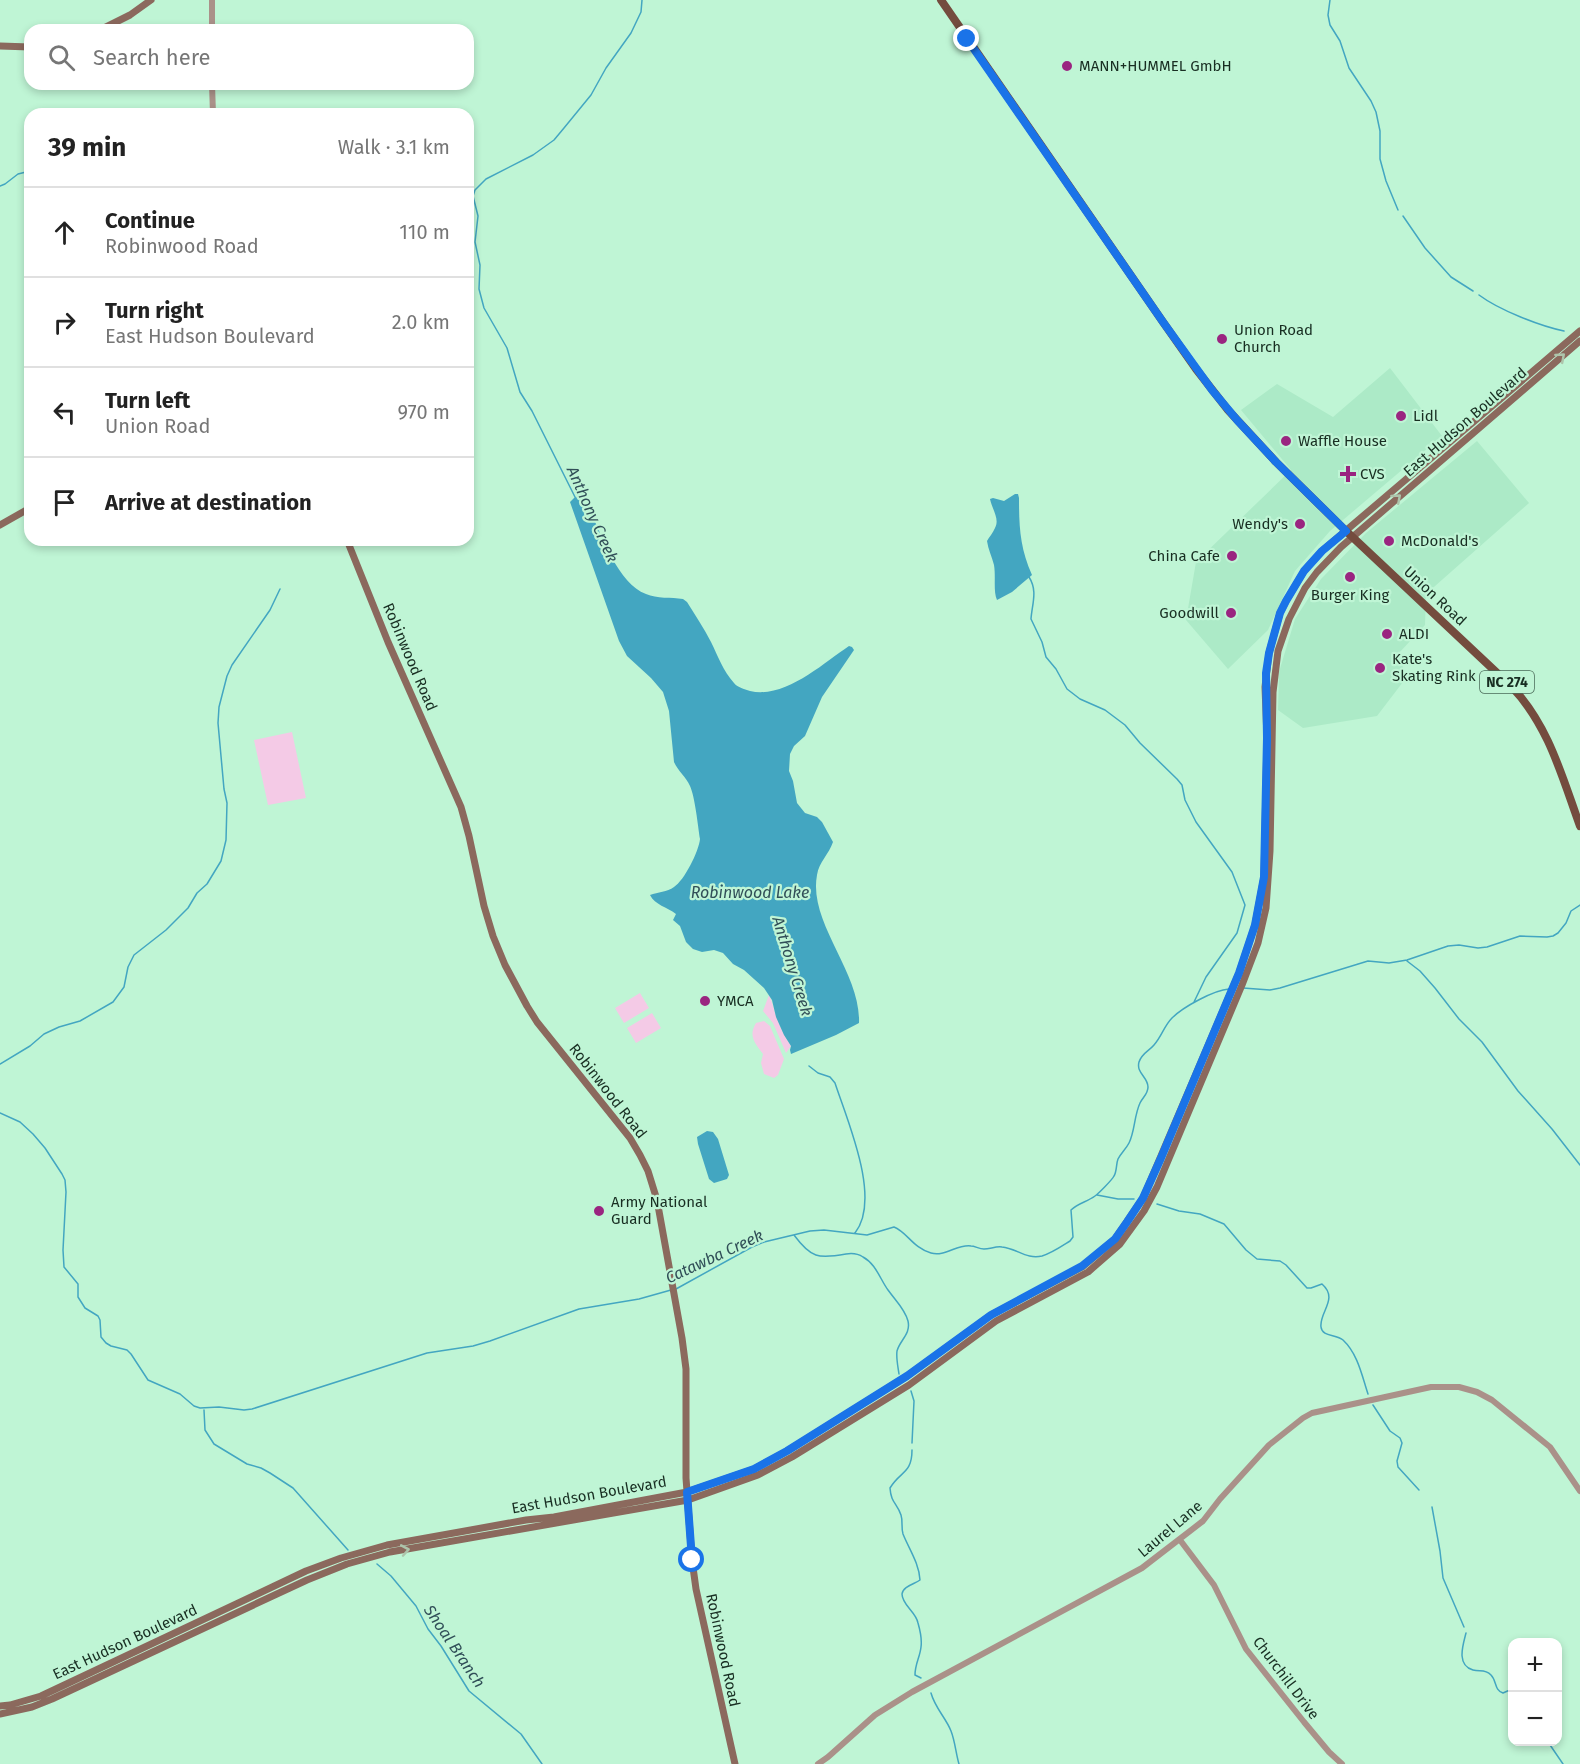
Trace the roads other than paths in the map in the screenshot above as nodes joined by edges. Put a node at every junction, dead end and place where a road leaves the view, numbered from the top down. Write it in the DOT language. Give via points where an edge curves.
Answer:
graph roads {
  1 [pos="151,0"];
  2 [pos="212,0"];
  3 [pos="940,0"];
  4 [pos="112,24"];
  5 [pos="212,24"];
  6 [pos="0,46"];
  7 [pos="24,47"];
  8 [pos="212,90"];
  9 [pos="213,108"];
  10 [pos="1580,331"];
  11 [pos="1580,341"];
  12 [pos="24,511"];
  13 [pos="0,525"];
  14 [pos="1346,531"];
  15 [pos="1353,537"];
  16 [pos="349,546"];
  17 [pos="1580,826"];
  18 [pos="1243,972"];
  19 [pos="1580,1491"];
  20 [pos="687,1496"];
  21 [pos="436,1536"];
  22 [pos="1180,1540"];
  23 [pos="435,1544"];
  24 [pos="0,1706"];
  25 [pos="0,1714"];
  26 [pos="735,1764"];
  27 [pos="818,1764"];
  28 [pos="1342,1764"];
  1 -- 4 [label="main road"];
  2 -- 5 [label="street"];
  3 -- 14 [label="main road, Union Road / NC 274" via="1212,390 1276,462"];
  6 -- 7 [label="main road"];
  8 -- 9 [label="street"];
  10 -- 14 [label="main road, East Hudson Boulevard"];
  15 -- 11 [label="main road, East Hudson Boulevard, one-way"];
  12 -- 13 [label="main road"];
  14 -- 15 [label="main road, Union Road / NC 274"];
  14 -- 18 [label="main road, East Hudson Boulevard" via="1304,571 1283,607 1269,653 1265,687 1264,877"];
  15 -- 17 [label="main road, Union Road / NC 274" via="1533,711 1548,738"];
  15 -- 18 [label="main road, East Hudson Boulevard" via="1309,583 1289,619 1278,651 1273,692 1266,908 1258,943"];
  16 -- 20 [label="main road, Robinwood Road" via="461,807 484,906 505,965 537,1022 624,1131 648,1171 657,1200 686,1369"];
  18 -- 20 [label="main road, East Hudson Boulevard" via="1143,1198 1107,1246 1082,1266 991,1315 907,1376 787,1451"];
  18 -- 20 [label="main road, East Hudson Boulevard" via="1230,1014 1148,1205 1129,1234 1105,1258 1076,1280 996,1321 909,1385 792,1456 758,1475"];
  19 -- 22 [label="street, Laurel Lane" via="1550,1447 1492,1400 1459,1387 1431,1387 1327,1409 1303,1418 1269,1445 1203,1521"];
  20 -- 21 [label="main road, East Hudson Boulevard"];
  20 -- 23 [label="main road, East Hudson Boulevard"];
  20 -- 26 [label="main road, Robinwood Road" via="696,1589"];
  21 -- 23 [label="main road"];
  21 -- 24 [label="main road, East Hudson Boulevard" via="379,1547 324,1564 41,1696"];
  22 -- 27 [label="street, Laurel Lane" via="1134,1574 912,1692 875,1715"];
  22 -- 28 [label="street, Churchill Drive" via="1214,1585 1246,1649"];
  25 -- 23 [label="main road, East Hudson Boulevard, one-way" via="52,1699 338,1567"];
}
